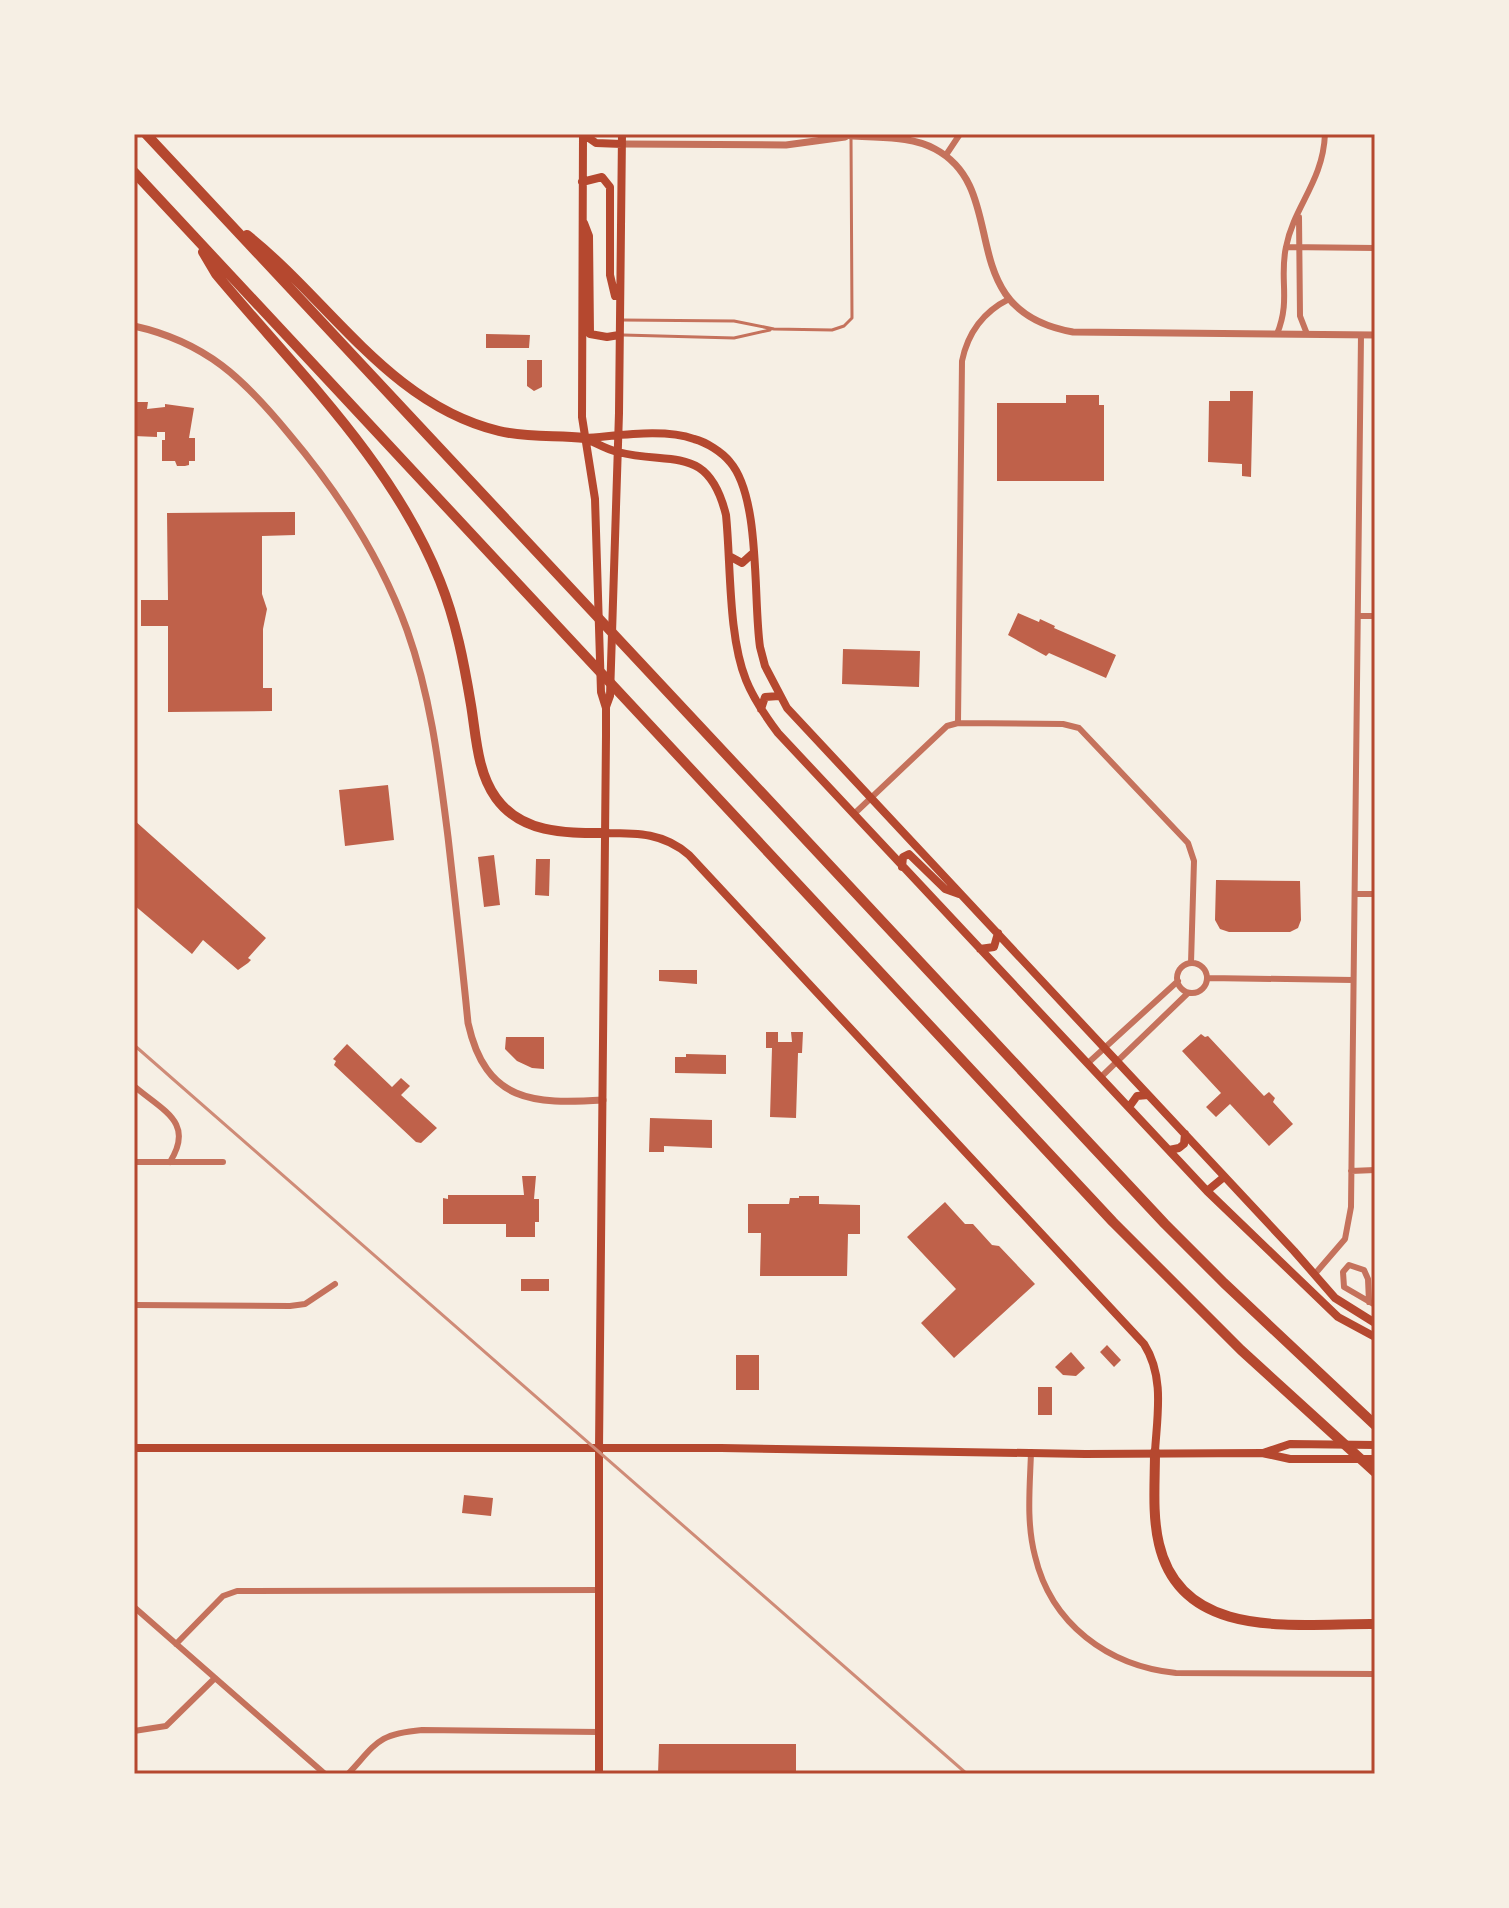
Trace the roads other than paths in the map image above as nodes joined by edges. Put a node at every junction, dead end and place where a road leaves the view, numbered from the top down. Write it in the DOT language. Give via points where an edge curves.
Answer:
graph roads {
  1 [pos="146,134"];
  2 [pos="583,134"];
  3 [pos="702,134"];
  4 [pos="838,134"];
  5 [pos="960,134"];
  6 [pos="1325,134"];
  7 [pos="851,136"];
  8 [pos="622,139"];
  9 [pos="703,144"];
  10 [pos="946,155"];
  11 [pos="134,172"];
  12 [pos="582,182"];
  13 [pos="219,212"];
  14 [pos="1299,213"];
  15 [pos="582,219"];
  16 [pos="191,233"];
  17 [pos="1286,247"];
  18 [pos="1300,247"];
  19 [pos="1375,248"];
  20 [pos="1009,299"];
  21 [pos="619,308"];
  22 [pos="619,320"];
  23 [pos="134,326"];
  24 [pos="774,329"];
  25 [pos="1277,334"];
  26 [pos="1307,334"];
  27 [pos="619,335"];
  28 [pos="1361,335"];
  29 [pos="1375,335"];
  30 [pos="618,435"];
  31 [pos="585,438"];
  32 [pos="617,452"];
  33 [pos="752,554"];
  34 [pos="731,557"];
  35 [pos="1358,616"];
  36 [pos="1375,616"];
  37 [pos="779,696"];
  38 [pos="606,708"];
  39 [pos="761,709"];
  40 [pos="958,723"];
  41 [pos="870,798"];
  42 [pos="854,814"];
  43 [pos="606,833"];
  44 [pos="902,867"];
  45 [pos="1355,894"];
  46 [pos="1375,894"];
  47 [pos="960,895"];
  48 [pos="998,933"];
  49 [pos="979,949"];
  50 [pos="1191,963"];
  51 [pos="1208,978"];
  52 [pos="1353,980"];
  53 [pos="1178,981"];
  54 [pos="1188,993"];
  55 [pos="1105,1047"];
  56 [pos="1117,1061"];
  57 [pos="1088,1063"];
  58 [pos="1101,1077"];
  59 [pos="134,1086"];
  60 [pos="1148,1095"];
  61 [pos="603,1100"];
  62 [pos="1129,1107"];
  63 [pos="1185,1134"];
  64 [pos="1169,1150"];
  65 [pos="134,1162"];
  66 [pos="170,1162"];
  67 [pos="223,1162"];
  68 [pos="1375,1170"];
  69 [pos="1351,1171"];
  70 [pos="1224,1177"];
  71 [pos="1207,1191"];
  72 [pos="1314,1275"];
  73 [pos="335,1284"];
  74 [pos="1372,1304"];
  75 [pos="134,1305"];
  76 [pos="1375,1323"];
  77 [pos="1375,1337"];
  78 [pos="1373,1423"];
  79 [pos="1375,1445"];
  80 [pos="134,1448"];
  81 [pos="599,1449"];
  82 [pos="1031,1452"];
  83 [pos="1155,1452"];
  84 [pos="1262,1453"];
  85 [pos="1375,1459"];
  86 [pos="1375,1472"];
  87 [pos="600,1590"];
  88 [pos="134,1607"];
  89 [pos="1375,1624"];
  90 [pos="176,1644"];
  91 [pos="1375,1674"];
  92 [pos="215,1678"];
  93 [pos="134,1731"];
  94 [pos="599,1732"];
  95 [pos="325,1774"];
  96 [pos="348,1774"];
  97 [pos="599,1774"];
  1 -- 13 [label="highway"];
  2 -- 8 [label="main road" via="596,143"];
  2 -- 12 [label="main road"];
  3 -- 9 [label="street"];
  4 -- 7 [label="street"];
  5 -- 10 [label="street"];
  6 -- 14 [label="street" via="1317,177"];
  7 -- 9 [label="street" via="786,145"];
  7 -- 10 [label="street" via="914,140"];
  7 -- 24 [label="lane" via="852,318 832,330"];
  8 -- 9 [label="street"];
  8 -- 21 [label="main road"];
  10 -- 20 [label="street" via="972,196 993,269"];
  11 -- 16 [label="highway"];
  12 -- 15 [label="main road"];
  12 -- 21 [label="main road" via="602,177 610,187 610,275"];
  13 -- 31 [label="highway" via="277,259 387,371 431,403 498,431"];
  13 -- 78 [label="highway" via="1165,1224"];
  14 -- 17 [label="street"];
  14 -- 18 [label="street"];
  15 -- 27 [label="main road" via="589,236 590,334"];
  15 -- 31 [label="main road"];
  16 -- 43 [label="highway" via="216,274 362,448 414,524 452,615 482,768 494,796 513,815 537,827"];
  16 -- 86 [label="highway" via="1113,1222"];
  17 -- 18 [label="street"];
  17 -- 25 [label="street" via="1285,316"];
  18 -- 19 [label="street"];
  18 -- 26 [label="street" via="1300,316"];
  20 -- 25 [label="street" via="1035,321 1073,332"];
  20 -- 40 [label="street" via="978,323 962,361"];
  21 -- 22 [label="main road"];
  22 -- 24 [label="lane" via="734,321"];
  22 -- 27 [label="main road"];
  23 -- 61 [label="street" via="191,345 237,375 302,449 364,538 406,628 431,715 473,1045 492,1076 524,1096 550,1102"];
  24 -- 27 [label="lane" via="734,338"];
  25 -- 26 [label="street"];
  26 -- 28 [label="street"];
  27 -- 30 [label="main road"];
  28 -- 29 [label="street"];
  28 -- 35 [label="street"];
  30 -- 31 [label="main road"];
  30 -- 32 [label="main road"];
  30 -- 33 [label="main road" via="693,438 730,462 749,509"];
  31 -- 32 [label="main road"];
  31 -- 38 [label="main road" via="595,499 601,692"];
  32 -- 34 [label="main road" via="681,459 713,480 726,515"];
  32 -- 38 [label="main road"];
  33 -- 34 [label="main road" via="742,563"];
  33 -- 37 [label="main road" via="760,647"];
  34 -- 39 [label="main road" via="738,651"];
  35 -- 36 [label="street"];
  35 -- 45 [label="street"];
  37 -- 39 [label="main road" via="765,697"];
  37 -- 41 [label="main road"];
  38 -- 43 [label="main road"];
  39 -- 42 [label="main road"];
  40 -- 41 [label="street" via="940,731"];
  40 -- 50 [label="street" via="1063,724 1089,737 1188,843 1194,861"];
  41 -- 42 [label="street"];
  41 -- 47 [label="main road"];
  42 -- 44 [label="main road"];
  43 -- 61 [label="main road"];
  43 -- 83 [label="main road" via="650,834 689,855 1144,1344 1158,1380"];
  44 -- 47 [label="main road" via="909,854 945,889"];
  44 -- 49 [label="main road"];
  45 -- 46 [label="street"];
  45 -- 52 [label="street"];
  47 -- 48 [label="main road"];
  48 -- 49 [label="main road" via="994,947"];
  48 -- 55 [label="main road"];
  49 -- 57 [label="main road"];
  50 -- 51 [label="street" via="1204,968"];
  50 -- 53 [label="street" via="1181,968"];
  51 -- 52 [label="street"];
  51 -- 54 [label="street" via="1201,991"];
  52 -- 69 [label="street"];
  53 -- 54 [label="street"];
  53 -- 55 [label="street"];
  54 -- 56 [label="street"];
  55 -- 56 [label="main road"];
  55 -- 57 [label="street"];
  56 -- 58 [label="street"];
  56 -- 60 [label="main road"];
  57 -- 58 [label="main road"];
  58 -- 62 [label="main road"];
  59 -- 66 [label="street" via="178,1125 179,1149"];
  60 -- 62 [label="main road" via="1137,1096"];
  60 -- 63 [label="main road"];
  61 -- 81 [label="main road"];
  62 -- 64 [label="main road"];
  63 -- 64 [label="main road" via="1184,1144"];
  63 -- 70 [label="main road"];
  64 -- 71 [label="main road"];
  65 -- 66 [label="street"];
  66 -- 67 [label="street"];
  68 -- 69 [label="street"];
  69 -- 72 [label="street" via="1349,1229 1339,1249"];
  70 -- 71 [label="main road"];
  70 -- 72 [label="main road"];
  71 -- 77 [label="main road" via="1338,1317"];
  72 -- 76 [label="main road" via="1335,1298"];
  73 -- 75 [label="street" via="305,1304 290,1306"];
  74 -- 74 [label="street" via="1364,1270 1349,1265 1343,1272 1344,1287"];
  79 -- 84 [label="main road" via="1290,1444"];
  80 -- 81 [label="main road"];
  81 -- 82 [label="main road"];
  81 -- 87 [label="main road"];
  82 -- 83 [label="main road"];
  82 -- 91 [label="street" via="1030,1524 1041,1574 1070,1623 1102,1650 1143,1668 1176,1673"];
  83 -- 84 [label="main road"];
  83 -- 89 [label="highway" via="1160,1547 1170,1571 1193,1599 1214,1613 1242,1621"];
  84 -- 85 [label="main road" via="1290,1459"];
  87 -- 90 [label="street" via="237,1591 223,1596"];
  87 -- 94 [label="main road"];
  88 -- 90 [label="street"];
  90 -- 92 [label="street"];
  92 -- 93 [label="street" via="166,1726"];
  92 -- 95 [label="street"];
  94 -- 96 [label="street" via="397,1732 381,1740"];
  94 -- 97 [label="main road"];
}
